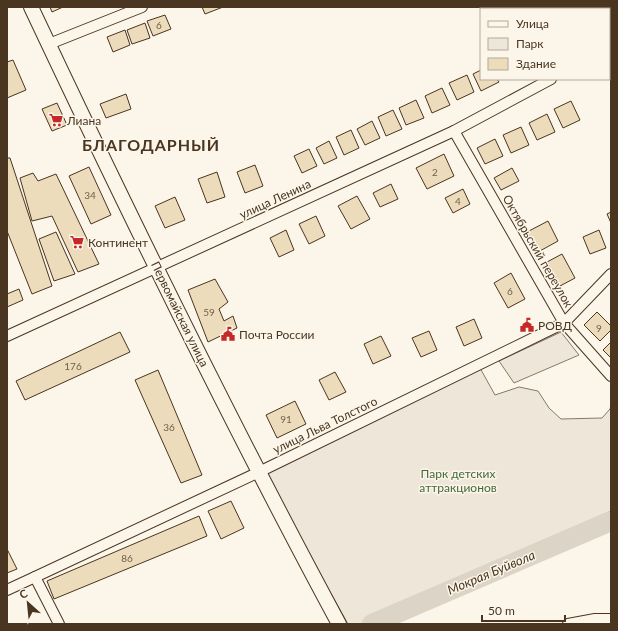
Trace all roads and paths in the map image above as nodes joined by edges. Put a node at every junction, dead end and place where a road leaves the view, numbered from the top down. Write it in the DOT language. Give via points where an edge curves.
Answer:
graph roads {
  1 [pos="31,7"];
  2 [pos="142,7"];
  3 [pos="49,44"];
  4 [pos="549,80"];
  5 [pos="454,131"];
  6 [pos="157,268"];
  7 [pos="611,274"];
  8 [pos="564,323"];
  9 [pos="7,336"];
  10 [pos="611,376"];
  11 [pos="259,472"];
  12 [pos="35,577"];
  13 [pos="7,590"];
  14 [pos="610,620"];
  15 [pos="337,621"];
  16 [pos="59,624"];
  17 [pos="568,624"];
  1 -- 3 [label="main road, Первомайская улица"];
  2 -- 3 [label="street"];
  3 -- 6 [label="main road, Первомайская улица"];
  4 -- 5 [label="street, улица Ленина"];
  5 -- 6 [label="street, улица Ленина"];
  5 -- 8 [label="street, Октябрьский переулок"];
  6 -- 9 [label="street, улица Ленина"];
  6 -- 11 [label="main road, Первомайская улица"];
  7 -- 8 [label="street, улица Льва Толстого"];
  8 -- 10 [label="street, Октябрьский переулок"];
  8 -- 11 [label="street, улица Льва Толстого"];
  11 -- 12 [label="street, улица Льва Толстого"];
  11 -- 15 [label="main road, Первомайская улица"];
  12 -- 13 [label="street, улица Льва Толстого"];
  12 -- 16 [label="street"];
  14 -- 17 [label="street" via="595,619"];
}
